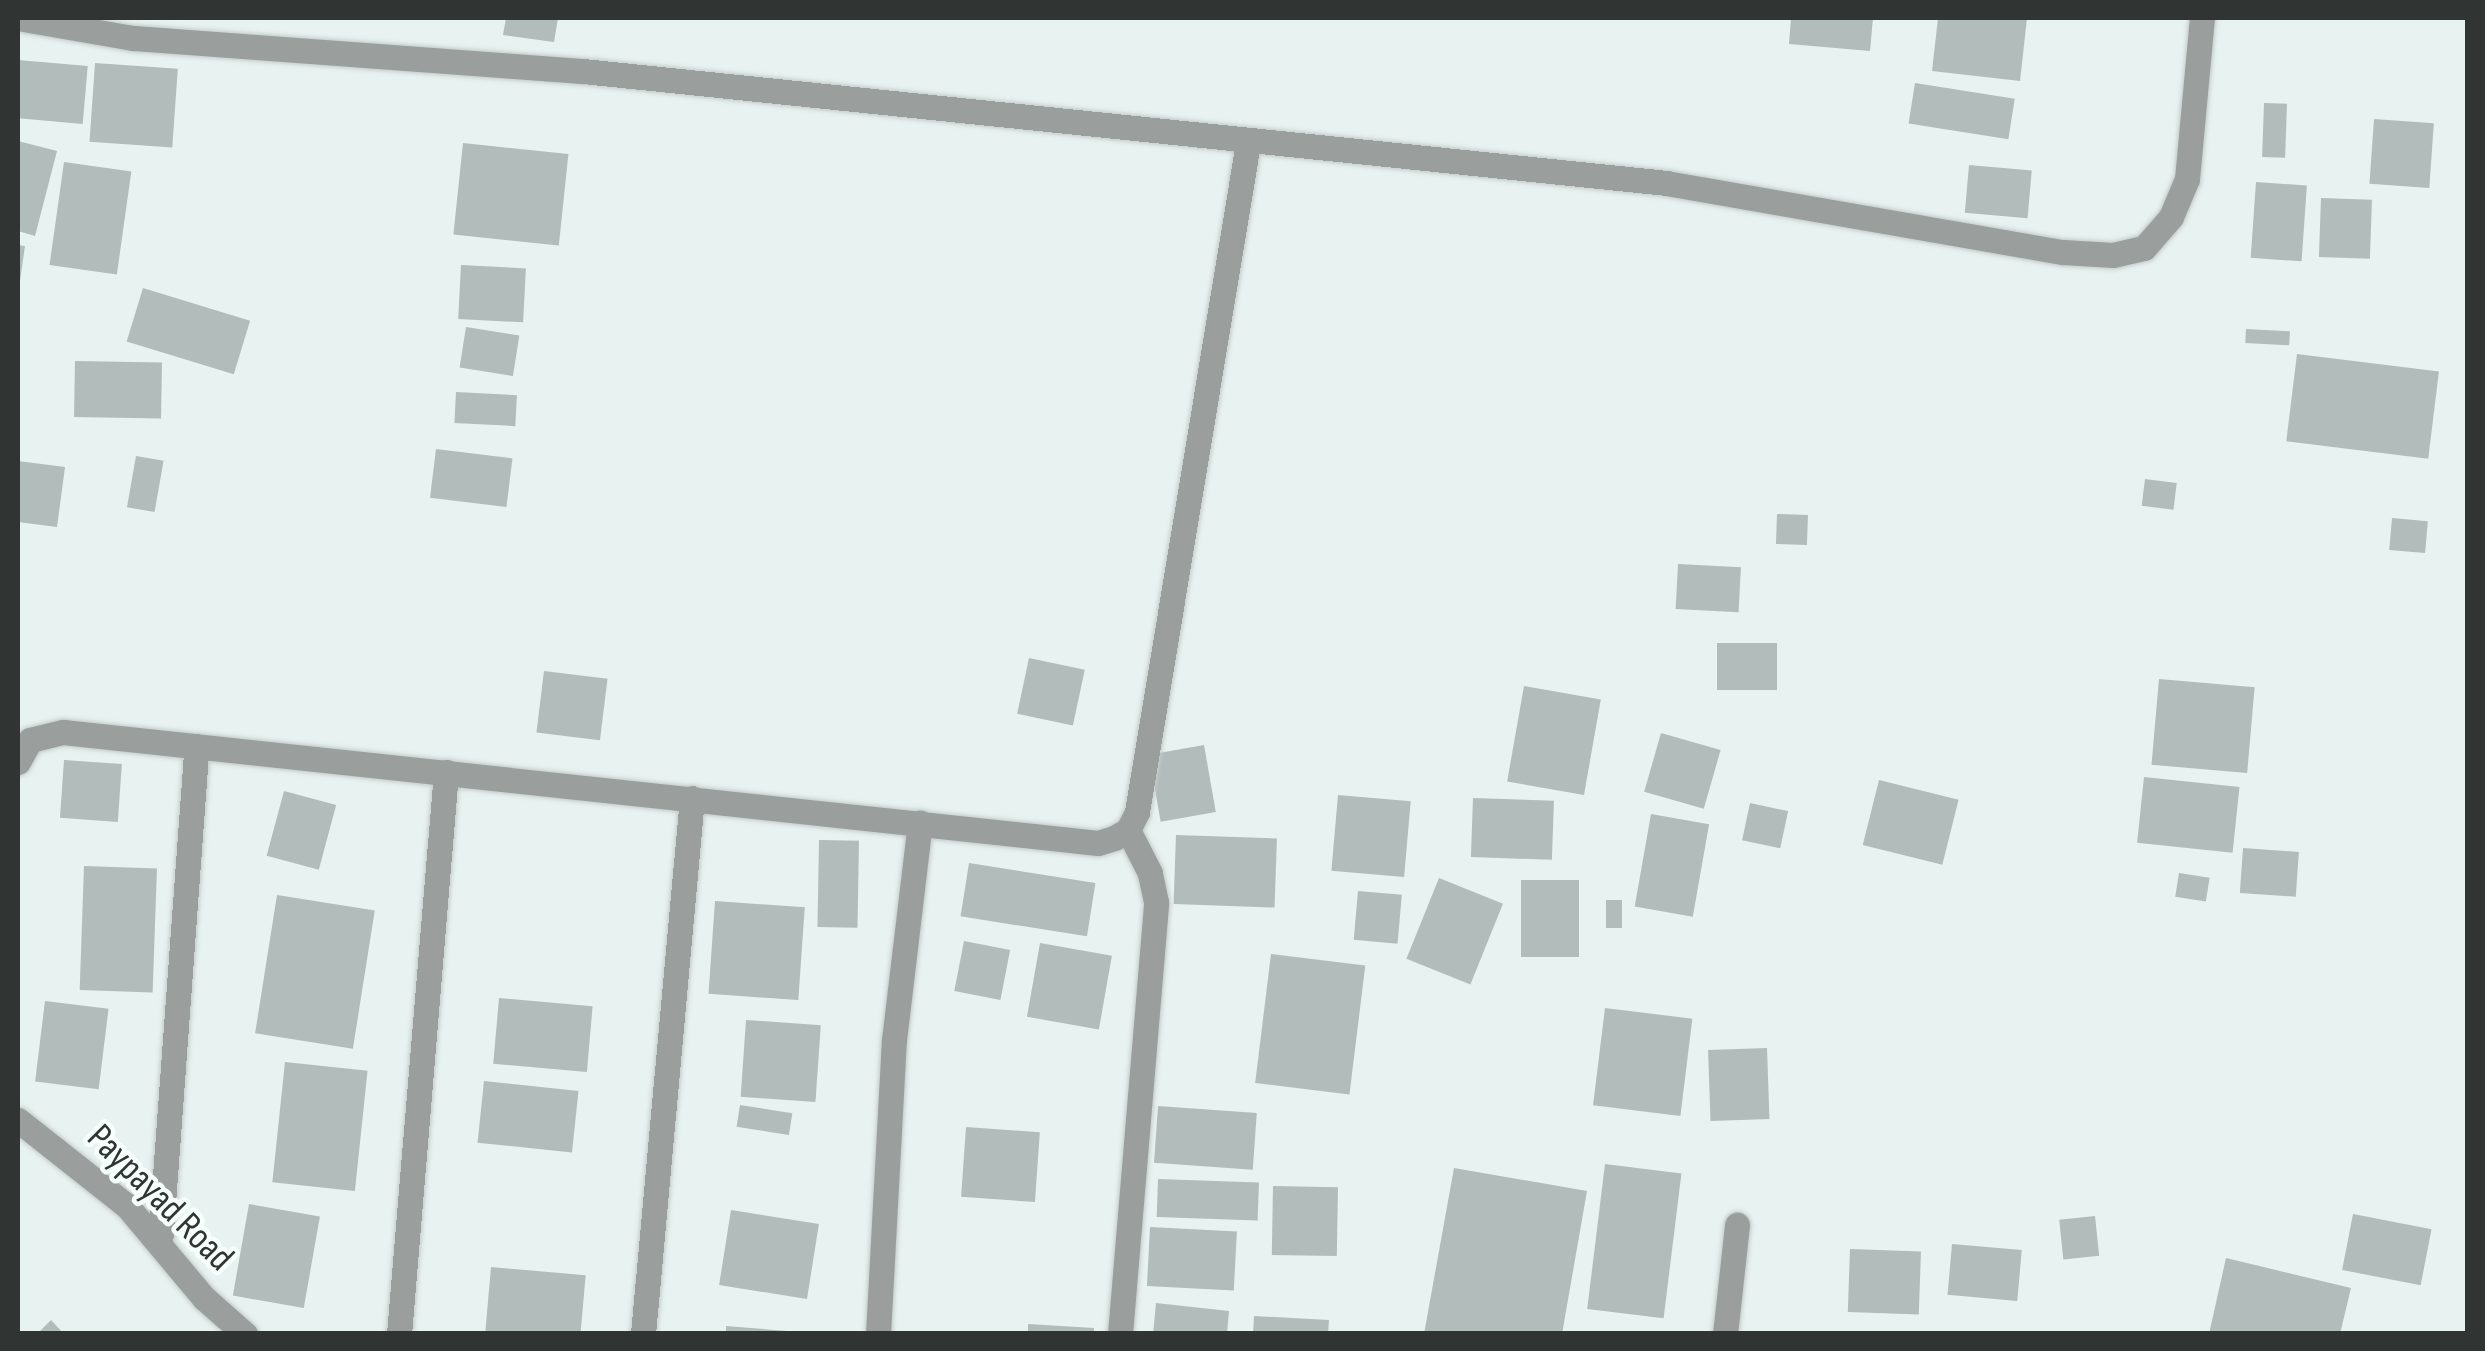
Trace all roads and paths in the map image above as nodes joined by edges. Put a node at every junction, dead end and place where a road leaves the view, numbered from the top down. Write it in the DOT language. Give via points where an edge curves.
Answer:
graph roads {
  1 [pos="18,18"];
  2 [pos="2202,18"];
  3 [pos="1248,142"];
  4 [pos="196,746"];
  5 [pos="18,762"];
  6 [pos="446,772"];
  7 [pos="692,798"];
  8 [pos="920,823"];
  9 [pos="1128,830"];
  10 [pos="18,1120"];
  11 [pos="1737,1225"];
  12 [pos="160,1244"];
  13 [pos="246,1334"];
  14 [pos="399,1334"];
  15 [pos="643,1334"];
  16 [pos="878,1334"];
  17 [pos="1120,1334"];
  18 [pos="1725,1334"];
  1 -- 3 [label="street" via="133,38 584,71"];
  2 -- 3 [label="street" via="2187,178 2171,218 2144,248 2113,255 1666,183"];
  3 -- 9 [label="street" via="1176,589"];
  4 -- 5 [label="street" via="63,732 30,740"];
  4 -- 6 [label="street"];
  4 -- 12 [label="street"];
  6 -- 7 [label="street"];
  6 -- 14 [label="street"];
  7 -- 8 [label="street"];
  7 -- 15 [label="street"];
  8 -- 9 [label="street" via="1098,843"];
  8 -- 16 [label="street" via="894,1040"];
  9 -- 17 [label="street" via="1156,902"];
  10 -- 12 [label="street, Paypayad Road" via="80,1164"];
  11 -- 18 [label="street"];
  12 -- 13 [label="street, Paypayad Road"];
}
